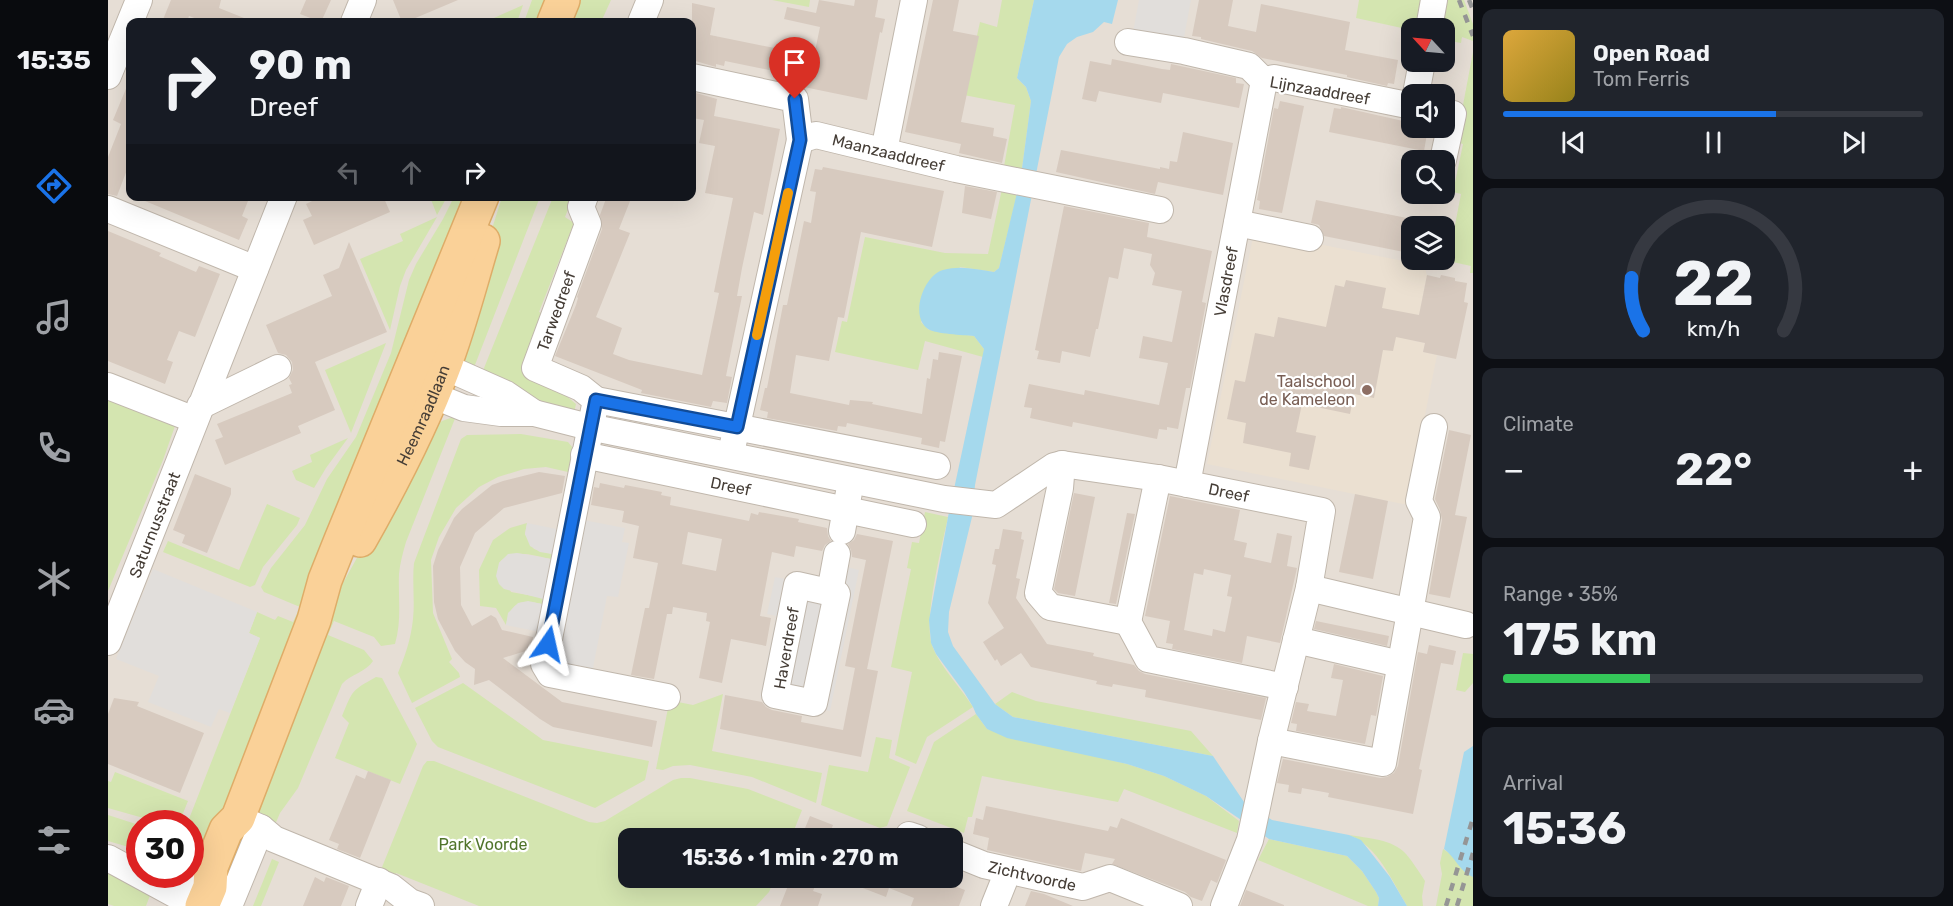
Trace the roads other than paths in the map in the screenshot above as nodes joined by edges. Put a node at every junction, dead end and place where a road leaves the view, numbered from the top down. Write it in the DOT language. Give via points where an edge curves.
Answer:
graph roads {
  1 [pos="139,0"];
  2 [pos="363,0"];
  3 [pos="563,0"];
  4 [pos="650,0"];
  5 [pos="914,0"];
  6 [pos="1434,0"];
  7 [pos="134,18"];
  8 [pos="356,18"];
  9 [pos="556,18"];
  10 [pos="643,18"];
  11 [pos="1431,18"];
  12 [pos="1128,42"];
  13 [pos="125,52"];
  14 [pos="108,75"];
  15 [pos="696,78"];
  16 [pos="1264,81"];
  17 [pos="1401,104"];
  18 [pos="800,140"];
  19 [pos="884,151"];
  20 [pos="282,201"];
  21 [pos="480,201"];
  22 [pos="494,201"];
  23 [pos="583,201"];
  24 [pos="108,209"];
  25 [pos="1160,210"];
  26 [pos="1237,223"];
  27 [pos="1310,238"];
  28 [pos="255,269"];
  29 [pos="278,368"];
  30 [pos="424,375"];
  31 [pos="108,386"];
  32 [pos="596,400"];
  33 [pos="198,413"];
  34 [pos="589,427"];
  35 [pos="737,427"];
  36 [pos="1434,427"];
  37 [pos="856,451"];
  38 [pos="584,455"];
  39 [pos="730,456"];
  40 [pos="1062,465"];
  41 [pos="937,466"];
  42 [pos="1158,478"];
  43 [pos="851,480"];
  44 [pos="1187,484"];
  45 [pos="913,524"];
  46 [pos="842,531"];
  47 [pos="1309,588"];
  48 [pos="830,592"];
  49 [pos="1409,612"];
  50 [pos="1128,622"];
  51 [pos="1466,625"];
  52 [pos="1296,640"];
  53 [pos="108,642"];
  54 [pos="1400,664"];
  55 [pos="1285,687"];
  56 [pos="667,697"];
  57 [pos="1271,741"];
  58 [pos="249,823"];
  59 [pos="108,850"];
  60 [pos="126,854"];
  61 [pos="963,856"];
  62 [pos="108,858"];
  63 [pos="1008,871"];
  64 [pos="379,881"];
  65 [pos="207,896"];
  66 [pos="369,906"];
  67 [pos="421,906"];
  68 [pos="994,906"];
  69 [pos="1179,906"];
  70 [pos="1224,906"];
  1 -- 7 [label="street"];
  2 -- 8 [label="street"];
  3 -- 9 [label="main road"];
  4 -- 10 [label="street"];
  5 -- 19 [label="street"];
  6 -- 11 [label="street"];
  12 -- 16 [label="street, Lijnzaaddreef" via="1249,66"];
  13 -- 14 [label="street"];
  15 -- 18 [label="street" via="795,99"];
  16 -- 17 [label="street, Lijnzaaddreef" via="1274,78"];
  16 -- 26 [label="street, Vlasdreef"];
  18 -- 19 [label="street, Maanzaaddreef" via="816,135"];
  18 -- 35 [label="street"];
  19 -- 25 [label="street, Maanzaaddreef"];
  20 -- 28 [label="street, Saturnusstraat"];
  21 -- 30 [label="main road, Heemraadlaan"];
  22 -- 30 [label="main road, Heemraadlaan"];
  23 -- 32 [label="street, Tarwedreef" via="581,207 588,224 535,368 581,388"];
  24 -- 28 [label="street"];
  26 -- 27 [label="street"];
  26 -- 44 [label="street, Vlasdreef"];
  28 -- 33 [label="street, Saturnusstraat"];
  29 -- 33 [label="street"];
  30 -- 34 [label="street, Dreef" via="464,408 534,413"];
  30 -- 58 [label="main road, Heemraadlaan" via="375,513 315,620"];
  31 -- 33 [label="street"];
  32 -- 34 [label="street"];
  32 -- 35 [label="street"];
  33 -- 53 [label="street, Saturnusstraat"];
  34 -- 38 [label="street"];
  34 -- 39 [label="street, Dreef"];
  35 -- 37 [label="street"];
  35 -- 39 [label="street"];
  36 -- 49 [label="street" via="1419,501 1427,517"];
  37 -- 41 [label="street"];
  37 -- 43 [label="street"];
  38 -- 46 [label="street, Dreef"];
  38 -- 56 [label="street" via="544,664 550,674"];
  39 -- 43 [label="street, Dreef"];
  40 -- 42 [label="street, Dreef"];
  40 -- 43 [label="street, Dreef" via="1054,466 996,505 944,500"];
  40 -- 50 [label="street" via="1038,593 1050,607"];
  42 -- 44 [label="street, Dreef"];
  42 -- 50 [label="street"];
  43 -- 46 [label="street"];
  44 -- 47 [label="street, Dreef" via="1322,511"];
  45 -- 46 [label="street, Dreef"];
  46 -- 48 [label="street"];
  47 -- 49 [label="street"];
  47 -- 52 [label="street, Dreef"];
  49 -- 51 [label="street"];
  49 -- 54 [label="street"];
  50 -- 55 [label="street" via="1148,659"];
  52 -- 54 [label="street"];
  52 -- 55 [label="street, Dreef"];
  54 -- 57 [label="street" via="1383,763"];
  55 -- 57 [label="street, Dreef"];
  57 -- 70 [label="street, Dreef" via="1250,840"];
  58 -- 64 [label="street" via="274,839"];
  58 -- 65 [label="main road, Heemraadlaan" via="226,830 211,867"];
  59 -- 60 [label="street"];
  61 -- 63 [label="street, Zichtvoorde"];
  62 -- 65 [label="street" via="176,895"];
  63 -- 68 [label="street"];
  63 -- 69 [label="street, Zichtvoorde" via="1083,887 1110,878"];
  64 -- 66 [label="street"];
  64 -- 67 [label="street"];
}
